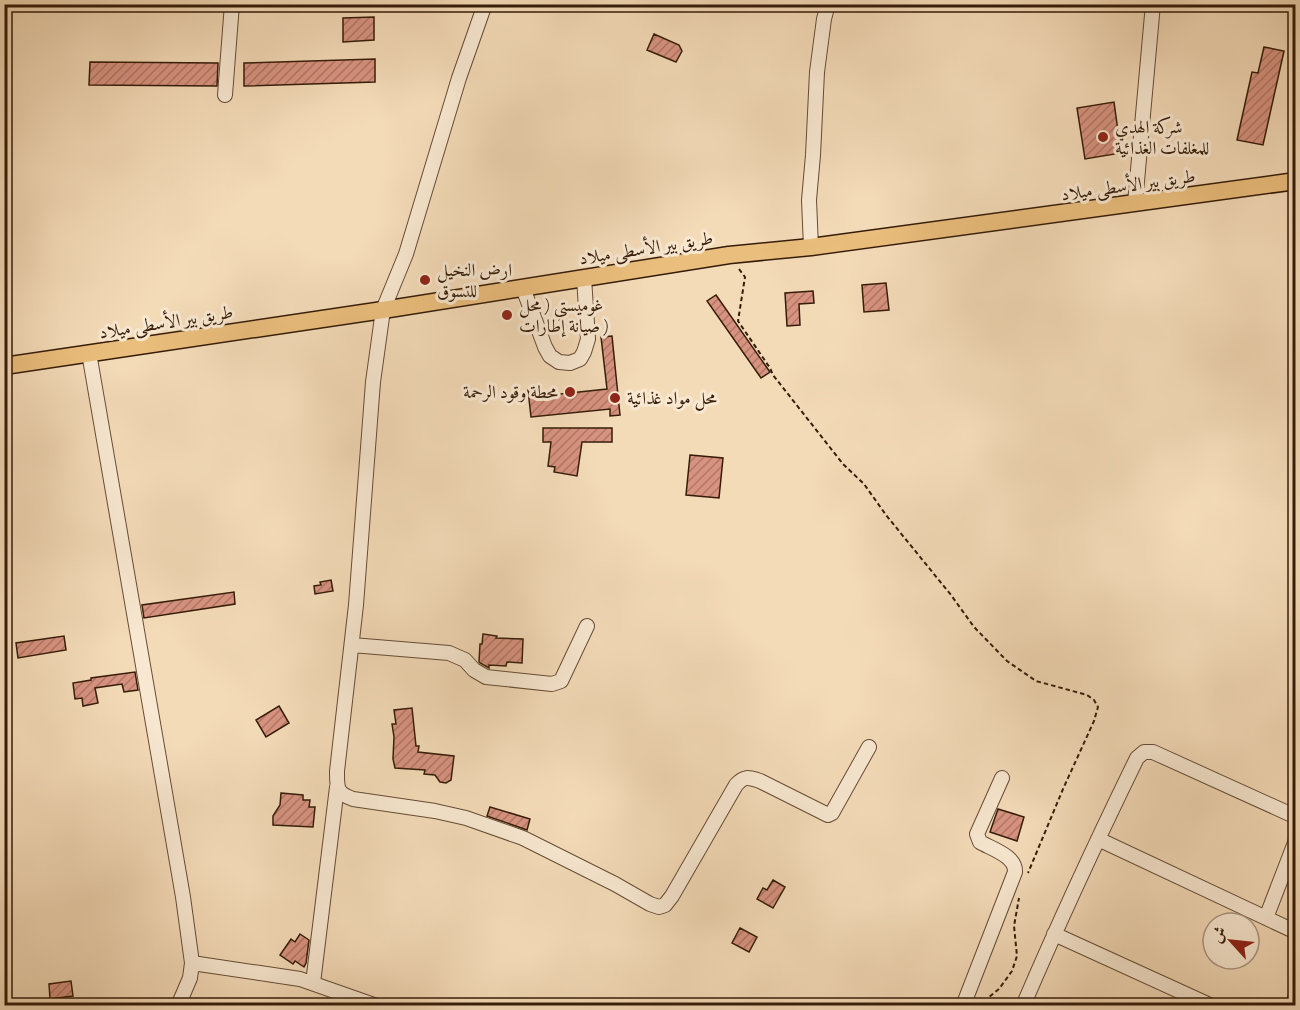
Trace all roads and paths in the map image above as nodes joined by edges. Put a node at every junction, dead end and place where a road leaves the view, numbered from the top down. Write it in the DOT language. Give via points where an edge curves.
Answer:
graph roads {
  1 [pos="232,4"];
  2 [pos="485,4"];
  3 [pos="828,4"];
  4 [pos="1153,4"];
  5 [pos="225,95"];
  6 [pos="1296,181"];
  7 [pos="1135,203"];
  8 [pos="811,247"];
  9 [pos="729,255"];
  10 [pos="584,278"];
  11 [pos="523,288"];
  12 [pos="383,310"];
  13 [pos="89,353"];
  14 [pos="4,366"];
  15 [pos="587,626"];
  16 [pos="352,645"];
  17 [pos="869,747"];
  18 [pos="1002,778"];
  19 [pos="337,787"];
  20 [pos="1296,819"];
  21 [pos="1098,839"];
  22 [pos="1296,840"];
  23 [pos="1026,880"];
  24 [pos="1022,891"];
  25 [pos="1266,918"];
  26 [pos="1296,932"];
  27 [pos="1054,934"];
  28 [pos="192,963"];
  29 [pos="313,983"];
  30 [pos="1296,994"];
  31 [pos="178,1005"];
  32 [pos="377,1005"];
  33 [pos="963,1005"];
  34 [pos="978,1005"];
  35 [pos="1023,1005"];
  36 [pos="1212,1005"];
  37 [pos="1293,1005"];
  1 -- 5 [label="street"];
  2 -- 12 [label="street" via="409,244"];
  3 -- 8 [label="street" via="816,72 808,200"];
  4 -- 7 [label="street"];
  6 -- 7 [label="main road, طريق بير الأسطى ميلاد"];
  7 -- 8 [label="main road, طريق بير الأسطى ميلاد"];
  8 -- 9 [label="main road, طريق بير الأسطى ميلاد"];
  9 -- 10 [label="main road, طريق بير الأسطى ميلاد"];
  9 -- 23 [label="path" via="745,277 738,321 773,375 843,464 864,484 974,627 1007,662 1036,681 1087,695 1098,707"];
  10 -- 11 [label="main road, طريق بير الأسطى ميلاد"];
  10 -- 11 [label="street" via="588,339 580,359 570,363 550,356"];
  11 -- 12 [label="main road, طريق بير الأسطى ميلاد"];
  12 -- 13 [label="main road, طريق بير الأسطى ميلاد"];
  12 -- 16 [label="street" via="373,382"];
  13 -- 14 [label="main road, طريق بير الأسطى ميلاد"];
  13 -- 28 [label="street"];
  15 -- 16 [label="street" via="561,681 552,684 486,676 449,652"];
  16 -- 19 [label="street"];
  17 -- 19 [label="street" via="828,815 760,781 741,779 672,896 659,907 523,838 466,818 353,799 342,795"];
  18 -- 33 [label="street" via="977,834 980,842 1010,859 1015,872"];
  19 -- 29 [label="street"];
  20 -- 21 [label="street" via="1147,751 1137,758"];
  21 -- 25 [label="street"];
  21 -- 27 [label="street"];
  22 -- 25 [label="street"];
  24 -- 34 [label="path" via="1014,926 1017,956 1012,971 999,989"];
  25 -- 26 [label="street"];
  27 -- 35 [label="street"];
  27 -- 36 [label="street"];
  28 -- 29 [label="street"];
  28 -- 31 [label="street"];
  29 -- 32 [label="street"];
  30 -- 37 [label="street"];
}
